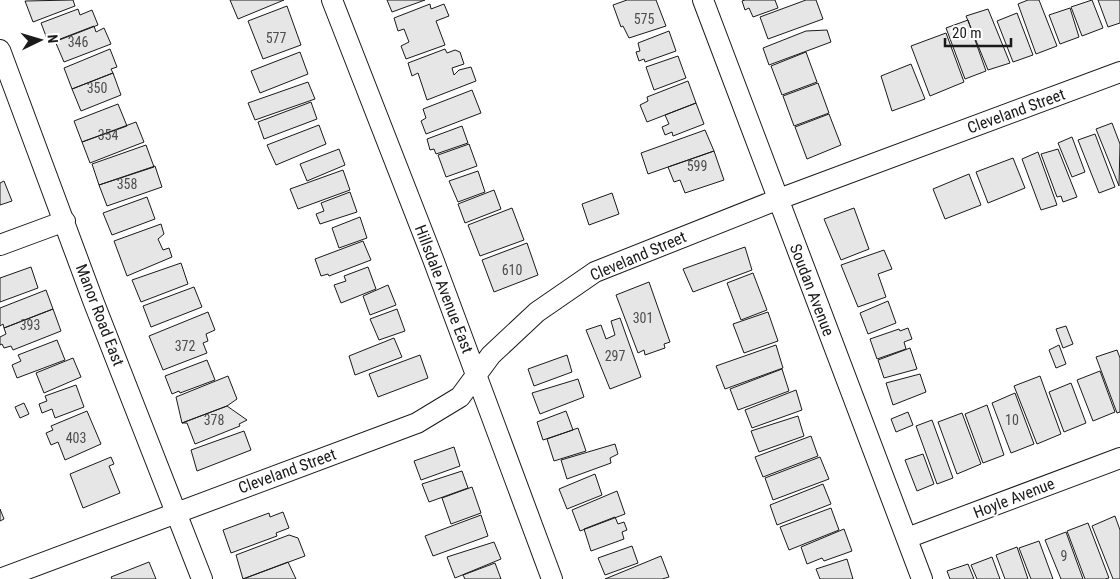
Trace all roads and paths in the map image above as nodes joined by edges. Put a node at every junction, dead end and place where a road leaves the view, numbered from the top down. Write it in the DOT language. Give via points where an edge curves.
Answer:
graph roads {
  1 [pos="332,0"];
  2 [pos="703,0"];
  3 [pos="0,50"];
  4 [pos="1120,72"];
  5 [pos="779,199"];
  6 [pos="64,220"];
  7 [pos="0,245"];
  8 [pos="476,377"];
  9 [pos="1120,458"];
  10 [pos="177,512"];
  11 [pos="908,538"];
  12 [pos="0,579"];
  13 [pos="202,579"];
  14 [pos="552,579"];
  15 [pos="922,579"];
  1 -- 8 [label="street, Hillsdale Avenue East"];
  2 -- 5 [label="street, Soudan Avenue"];
  3 -- 6 [label="street, Manor Road East"];
  4 -- 5 [label="street, Cleveland Street"];
  5 -- 8 [label="street, Cleveland Street" via="594,272 537,312 491,355"];
  5 -- 11 [label="street, Soudan Avenue"];
  6 -- 7 [label="street"];
  6 -- 10 [label="street, Manor Road East"];
  8 -- 10 [label="street, Cleveland Street" via="460,397 417,423"];
  8 -- 14 [label="street, Hillsdale Avenue East"];
  9 -- 11 [label="street, Hoyle Avenue"];
  10 -- 12 [label="street, Cleveland Street"];
  10 -- 13 [label="street, Manor Road East"];
  11 -- 15 [label="street, Soudan Avenue"];
}
